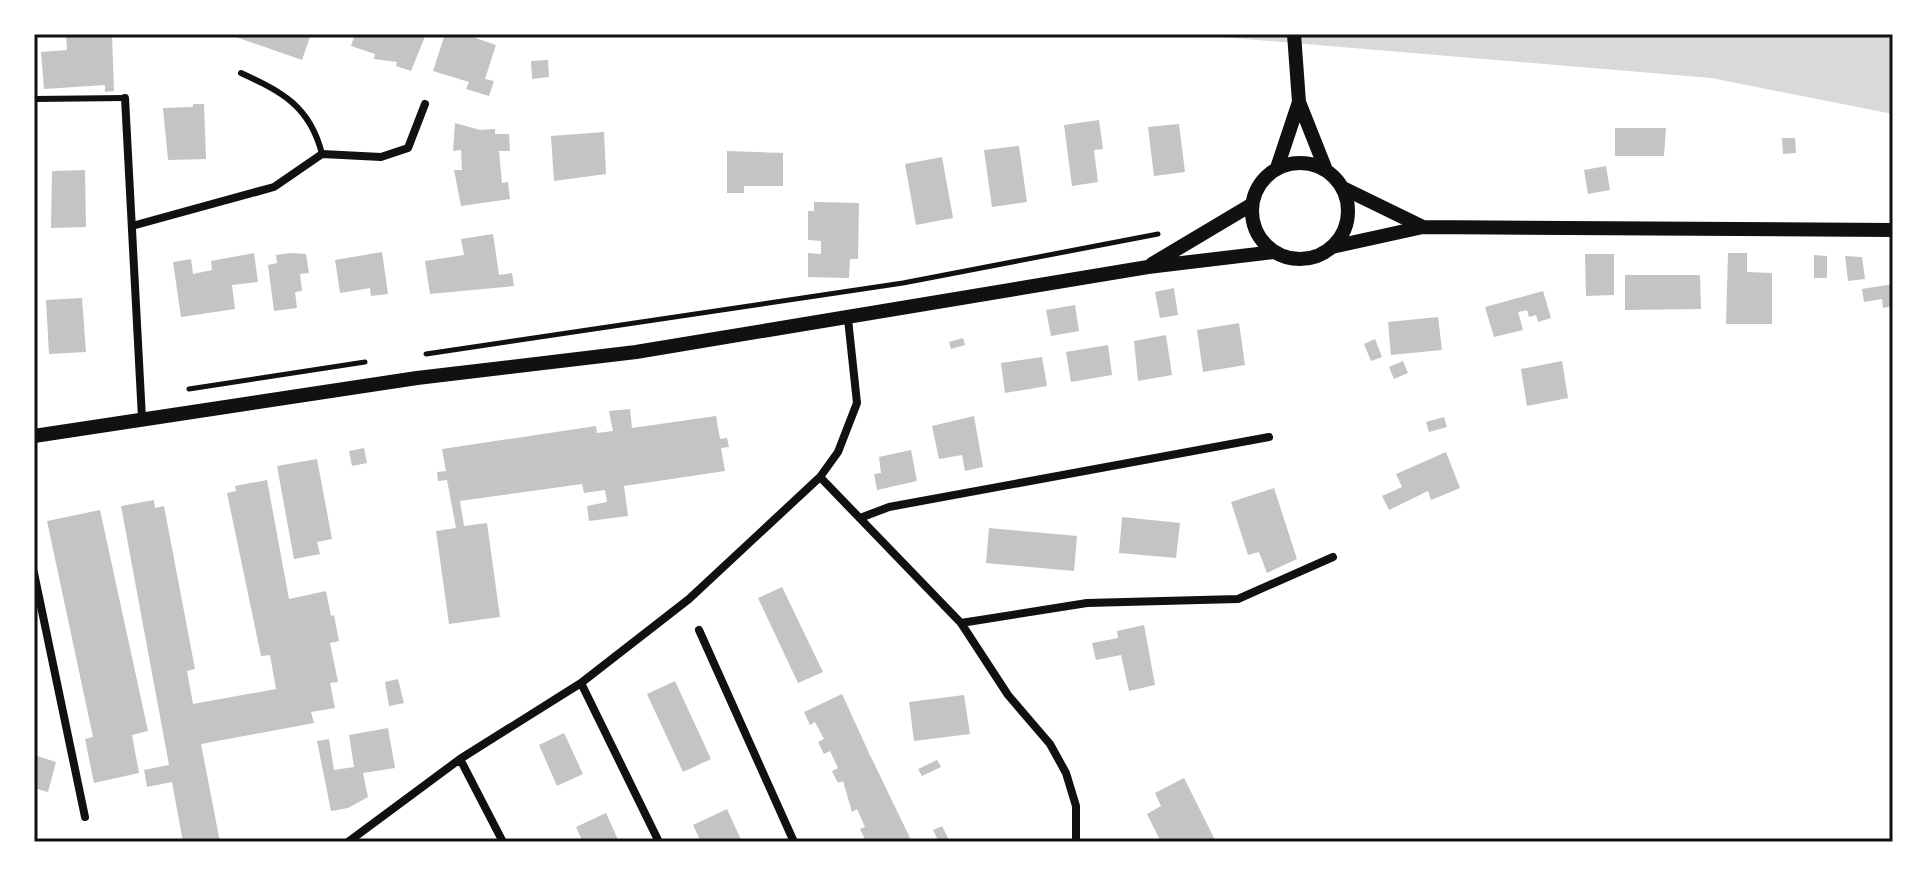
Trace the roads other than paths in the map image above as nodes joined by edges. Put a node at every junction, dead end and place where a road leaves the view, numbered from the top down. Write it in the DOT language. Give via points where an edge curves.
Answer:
graph roads {
  1 [pos="1294,34"];
  2 [pos="241,73"];
  3 [pos="125,98"];
  4 [pos="34,99"];
  5 [pos="1299,102"];
  6 [pos="425,104"];
  7 [pos="322,154"];
  8 [pos="1277,168"];
  9 [pos="1326,170"];
  10 [pos="1343,188"];
  11 [pos="1251,205"];
  12 [pos="132,226"];
  13 [pos="1423,227"];
  14 [pos="1893,230"];
  15 [pos="1332,247"];
  16 [pos="1274,252"];
  17 [pos="1148,267"];
  18 [pos="848,319"];
  19 [pos="142,418"];
  20 [pos="34,436"];
  21 [pos="1269,437"];
  22 [pos="820,477"];
  23 [pos="860,518"];
  24 [pos="1333,557"];
  25 [pos="34,573"];
  26 [pos="961,623"];
  27 [pos="699,630"];
  28 [pos="581,683"];
  29 [pos="460,759"];
  30 [pos="85,817"];
  31 [pos="348,842"];
  32 [pos="503,842"];
  33 [pos="659,842"];
  34 [pos="794,842"];
  35 [pos="1076,842"];
  1 -- 5 [label="street"];
  2 -- 7 [label="lane" via="286,94 317,133"];
  3 -- 4 [label="lane"];
  3 -- 12 [label="street"];
  5 -- 8 [label="street"];
  5 -- 9 [label="street"];
  6 -- 7 [label="street" via="408,148 381,157"];
  7 -- 12 [label="street" via="274,187"];
  8 -- 9 [label="street" via="1293,162"];
  8 -- 11 [label="street" via="1265,177"];
  9 -- 10 [label="street"];
  10 -- 13 [label="street"];
  10 -- 15 [label="street" via="1347,219"];
  11 -- 16 [label="street" via="1256,232"];
  11 -- 17 [label="street"];
  12 -- 19 [label="street"];
  13 -- 14 [label="street"];
  13 -- 15 [label="street"];
  15 -- 16 [label="street" via="1297,260"];
  16 -- 17 [label="street"];
  17 -- 18 [label="street"];
  18 -- 19 [label="street"];
  18 -- 22 [label="street" via="857,403 838,452"];
  19 -- 20 [label="street"];
  21 -- 23 [label="street" via="889,507"];
  22 -- 23 [label="street"];
  22 -- 28 [label="street" via="689,599"];
  23 -- 26 [label="street"];
  24 -- 26 [label="street" via="1238,599 1087,603"];
  25 -- 30 [label="street"];
  26 -- 35 [label="street" via="1066,773 1076,806"];
  27 -- 34 [label="street"];
  28 -- 29 [label="street"];
  28 -- 33 [label="street"];
  29 -- 31 [label="street"];
  29 -- 32 [label="street"];
}
